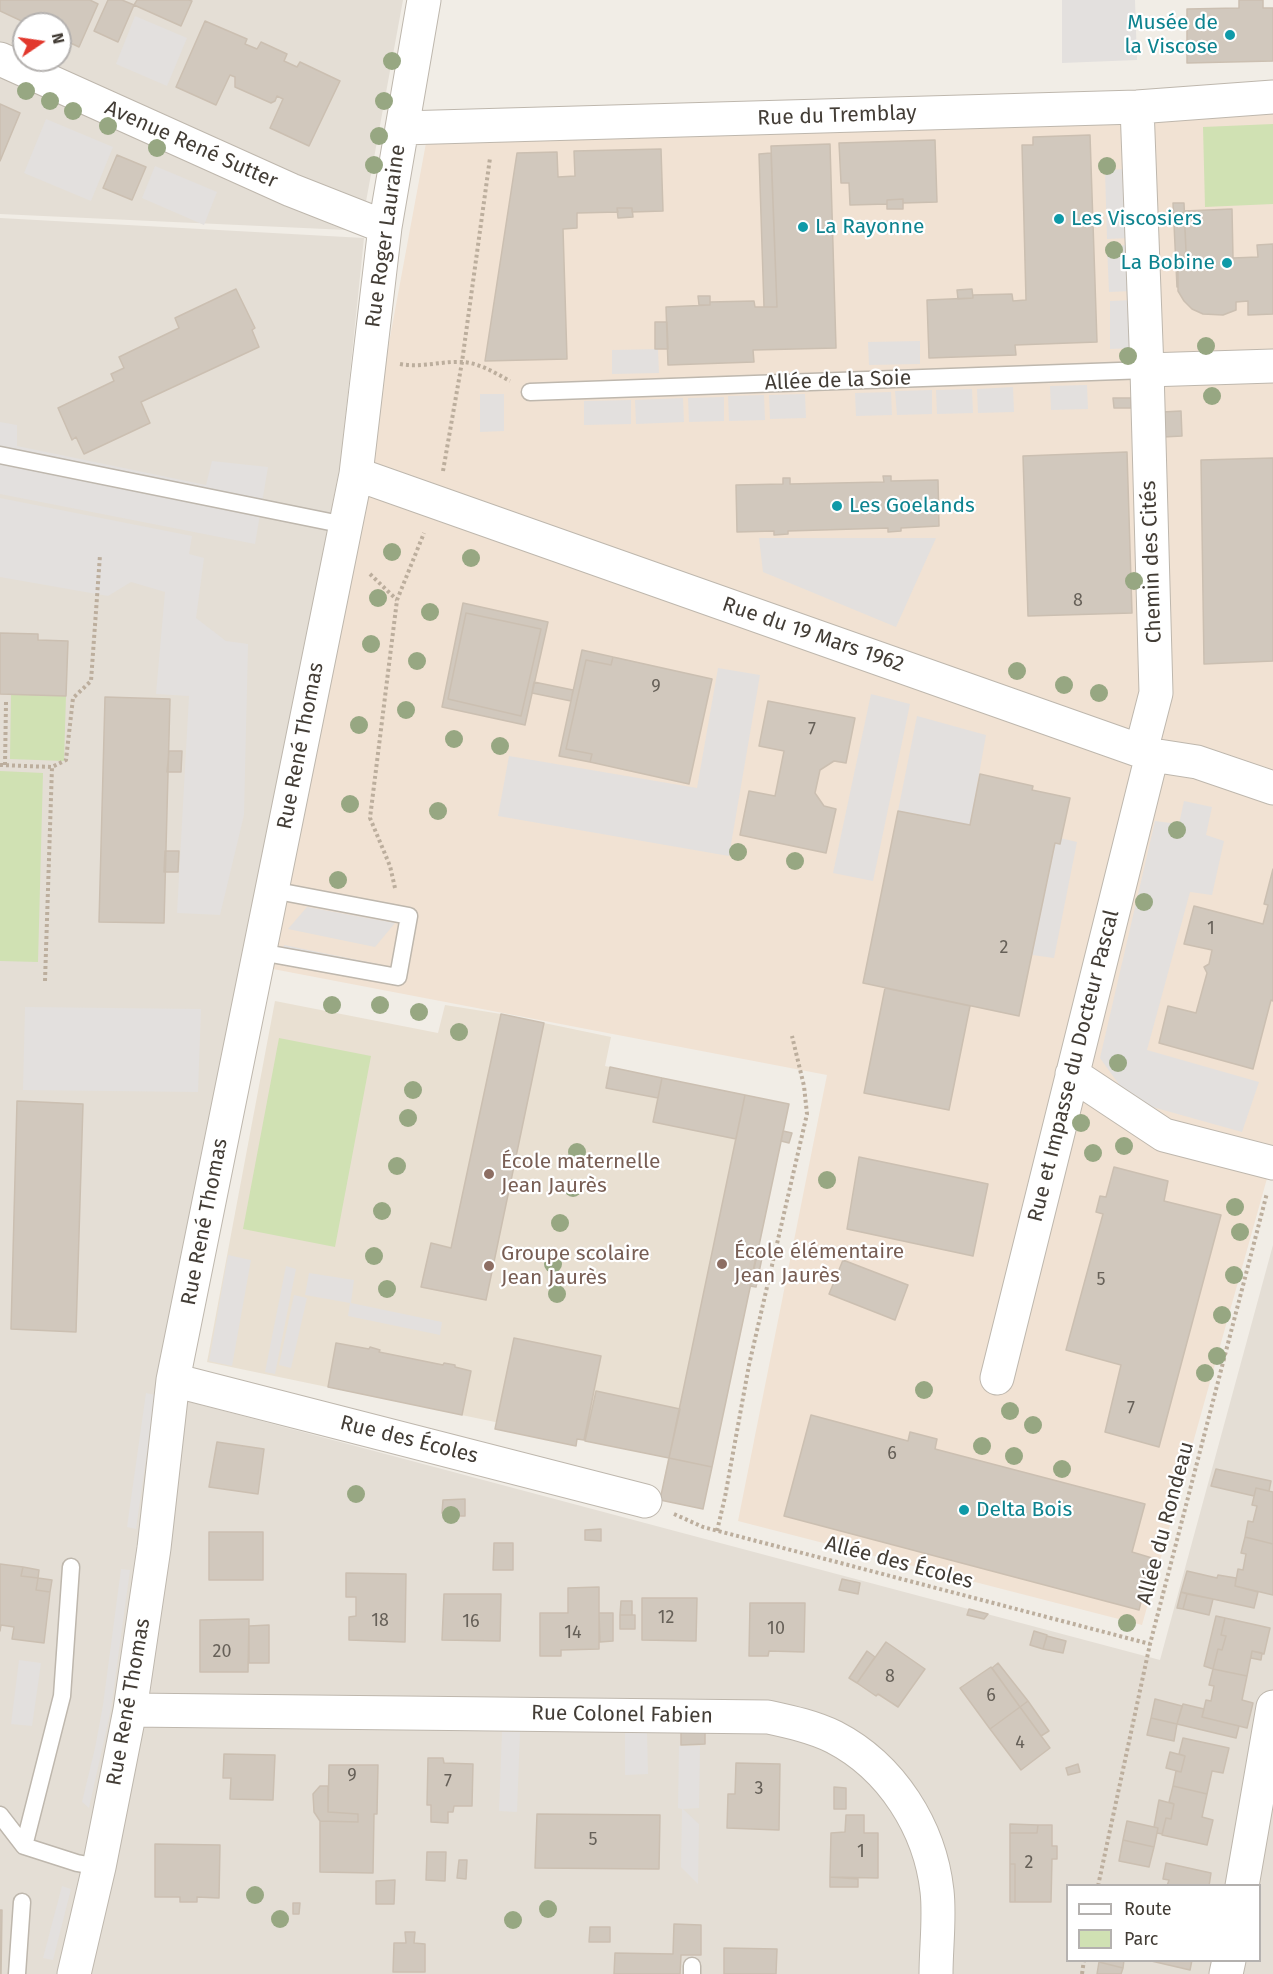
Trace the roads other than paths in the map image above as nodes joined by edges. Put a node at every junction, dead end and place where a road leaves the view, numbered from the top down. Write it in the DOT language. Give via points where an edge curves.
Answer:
graph roads {
  1 [pos="424,0"];
  2 [pos="0,59"];
  3 [pos="1273,97"];
  4 [pos="1137,108"];
  5 [pos="402,128"];
  6 [pos="385,227"];
  7 [pos="1273,366"];
  8 [pos="1147,370"];
  9 [pos="530,392"];
  10 [pos="0,455"];
  11 [pos="356,474"];
  12 [pos="345,525"];
  13 [pos="1146,753"];
  14 [pos="1273,788"];
  15 [pos="273,890"];
  16 [pos="260,952"];
  17 [pos="1071,1074"];
  18 [pos="1272,1173"];
  19 [pos="997,1378"];
  20 [pos="173,1380"];
  21 [pos="645,1501"];
  22 [pos="71,1567"];
  23 [pos="1273,1707"];
  24 [pos="130,1710"];
  25 [pos="0,1815"];
  26 [pos="24,1846"];
  27 [pos="99,1867"];
  28 [pos="1242,1884"];
  29 [pos="22,1902"];
  30 [pos="17,1974"];
  31 [pos="74,1974"];
  32 [pos="936,1974"];
  1 -- 5 [label="street, Rue Roger Lauraine"];
  2 -- 6 [label="street, Avenue René Sutter" via="291,190"];
  3 -- 4 [label="street, Rue du Tremblay"];
  4 -- 5 [label="street, Rue du Tremblay"];
  4 -- 8 [label="street, Chemin des Cités"];
  5 -- 6 [label="street, Rue Roger Lauraine"];
  6 -- 11 [label="street, Rue Roger Lauraine"];
  7 -- 8 [label="street"];
  8 -- 9 [label="lane, Allée de la Soie"];
  8 -- 13 [label="street, Chemin des Cités" via="1156,693"];
  10 -- 12 [label="lane"];
  11 -- 12 [label="street, Rue René Thomas"];
  11 -- 13 [label="street, Rue du 19 Mars 1962"];
  12 -- 15 [label="street, Rue René Thomas"];
  13 -- 14 [label="street, Rue du 19 Mars 1962" via="1197,762"];
  13 -- 17 [label="street, Rue et Impasse du Docteur Pascal"];
  15 -- 16 [label="street, Rue René Thomas"];
  15 -- 16 [label="lane" via="409,916 398,977"];
  16 -- 20 [label="street, Rue René Thomas"];
  17 -- 18 [label="street" via="1164,1135"];
  17 -- 19 [label="street, Rue et Impasse du Docteur Pascal"];
  20 -- 21 [label="street, Rue des Écoles"];
  20 -- 24 [label="street, Rue René Thomas"];
  22 -- 26 [label="lane" via="62,1696"];
  23 -- 28 [label="street"];
  24 -- 27 [label="street, Rue René Thomas"];
  24 -- 32 [label="street, Rue Colonel Fabien" via="768,1717 803,1725 834,1737 875,1767 904,1799 921,1830 937,1892"];
  25 -- 26 [label="lane"];
  26 -- 27 [label="lane"];
  27 -- 31 [label="street, Rue René Thomas"];
  29 -- 30 [label="lane"];
}
